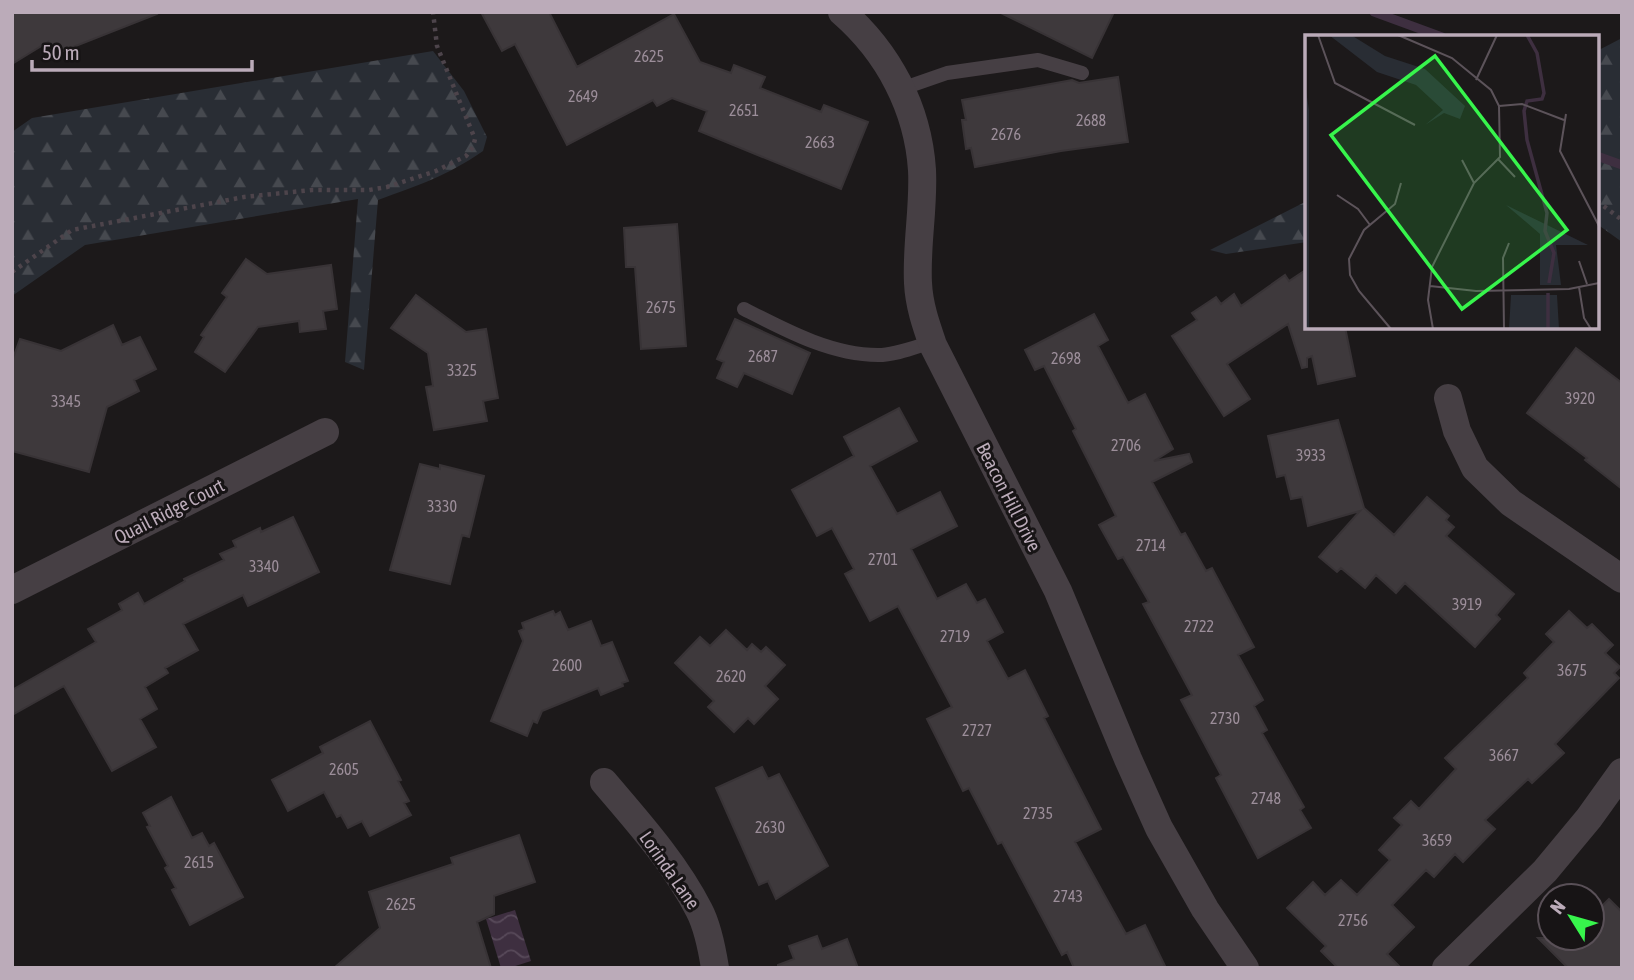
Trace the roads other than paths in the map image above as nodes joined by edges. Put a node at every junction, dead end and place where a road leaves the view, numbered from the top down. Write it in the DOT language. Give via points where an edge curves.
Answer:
graph roads {
  1 [pos="842,12"];
  2 [pos="1082,73"];
  3 [pos="901,89"];
  4 [pos="744,309"];
  5 [pos="932,342"];
  6 [pos="1448,398"];
  7 [pos="325,432"];
  8 [pos="1622,579"];
  9 [pos="12,590"];
  10 [pos="1622,772"];
  11 [pos="604,782"];
  12 [pos="715,968"];
  13 [pos="1245,968"];
  14 [pos="1446,968"];
  1 -- 3 [label="street, Beacon Hill Drive" via="879,51"];
  2 -- 3 [label="lane" via="1038,60 947,73"];
  3 -- 5 [label="street, Beacon Hill Drive" via="922,169 918,280"];
  4 -- 5 [label="lane" via="841,351 880,355"];
  5 -- 13 [label="street, Beacon Hill Drive" via="1058,591 1159,828"];
  6 -- 8 [label="street" via="1475,468 1511,503"];
  7 -- 9 [label="street, Quail Ridge Court"];
  10 -- 14 [label="street" via="1545,871"];
  11 -- 12 [label="street, Lorinda Lane" via="662,854 700,911"];
}
